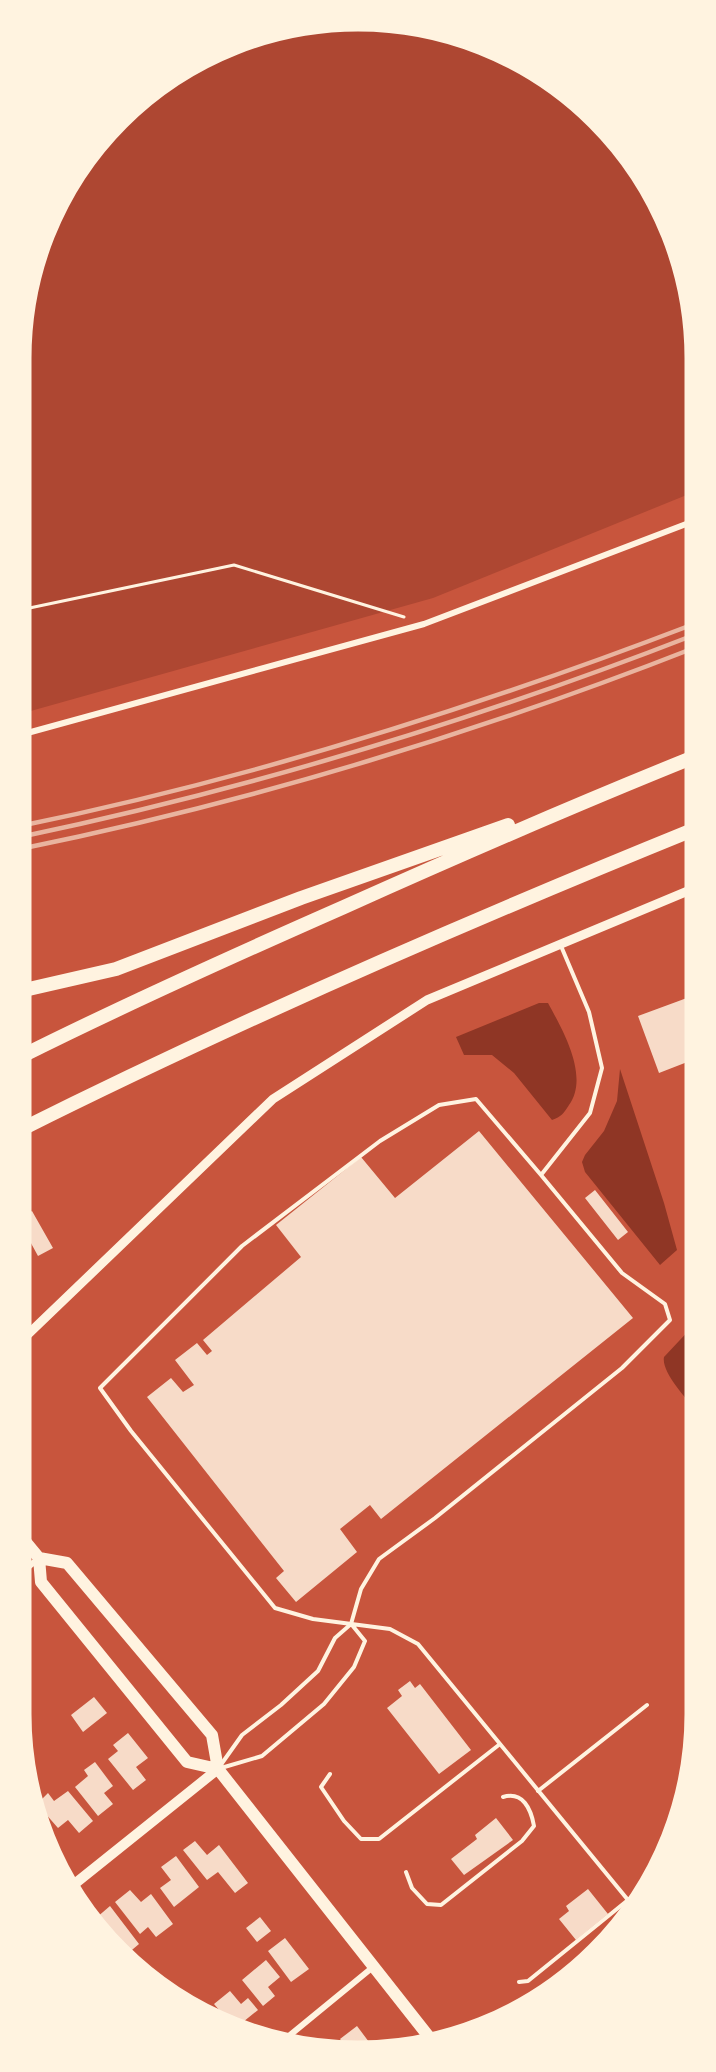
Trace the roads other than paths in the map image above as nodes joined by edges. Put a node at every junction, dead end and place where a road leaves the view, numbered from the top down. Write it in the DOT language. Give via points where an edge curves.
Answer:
graph roads {
  1 [pos="686,524"];
  2 [pos="30,732"];
  3 [pos="686,760"];
  4 [pos="638,780"];
  5 [pos="686,833"];
  6 [pos="686,892"];
  7 [pos="560,944"];
  8 [pos="30,989"];
  9 [pos="30,1052"];
  10 [pos="30,1125"];
  11 [pos="541,1175"];
  12 [pos="30,1332"];
  13 [pos="30,1547"];
  14 [pos="39,1558"];
  15 [pos="30,1566"];
  16 [pos="351,1624"];
  17 [pos="647,1705"];
  18 [pos="500,1744"];
  19 [pos="218,1769"];
  20 [pos="330,1774"];
  21 [pos="538,1791"];
  22 [pos="503,1797"];
  23 [pos="406,1872"];
  24 [pos="77,1882"];
  25 [pos="628,1900"];
  26 [pos="373,1967"];
  27 [pos="519,1982"];
  28 [pos="290,2035"];
  29 [pos="427,2035"];
  1 -- 2 [label="street" via="424,624"];
  3 -- 4 [label="highway"];
  4 -- 8 [label="highway" via="312,894 116,969"];
  4 -- 9 [label="highway" via="262,943"];
  5 -- 10 [label="highway" via="343,977"];
  6 -- 7 [label="street"];
  7 -- 11 [label="lane" via="589,1012 602,1068 590,1113"];
  7 -- 12 [label="street" via="427,1000 273,1099"];
  11 -- 16 [label="lane" via="622,1273 665,1304 670,1320 613,1375 379,1559 361,1589"];
  11 -- 16 [label="lane" via="476,1099 439,1105 380,1141 242,1246 100,1388 130,1431 275,1608"];
  13 -- 14 [label="main road"];
  14 -- 15 [label="street"];
  14 -- 19 [label="main road" via="41,1582 187,1762"];
  14 -- 19 [label="main road" via="67,1563 212,1735"];
  16 -- 18 [label="lane" via="390,1629 418,1644"];
  16 -- 19 [label="lane" via="335,1638 318,1671 242,1735"];
  16 -- 19 [label="lane" via="365,1641 354,1667 324,1704 262,1756"];
  17 -- 21 [label="lane"];
  18 -- 20 [label="lane" via="379,1839 361,1839 345,1821 321,1787"];
  18 -- 21 [label="lane"];
  19 -- 24 [label="main road"];
  19 -- 26 [label="main road"];
  21 -- 25 [label="lane"];
  22 -- 23 [label="lane" via="522,1798 531,1811 534,1826 522,1841 441,1905 427,1904 412,1888"];
  25 -- 27 [label="lane" via="528,1981"];
  26 -- 28 [label="street"];
  26 -- 29 [label="main road"];
}
